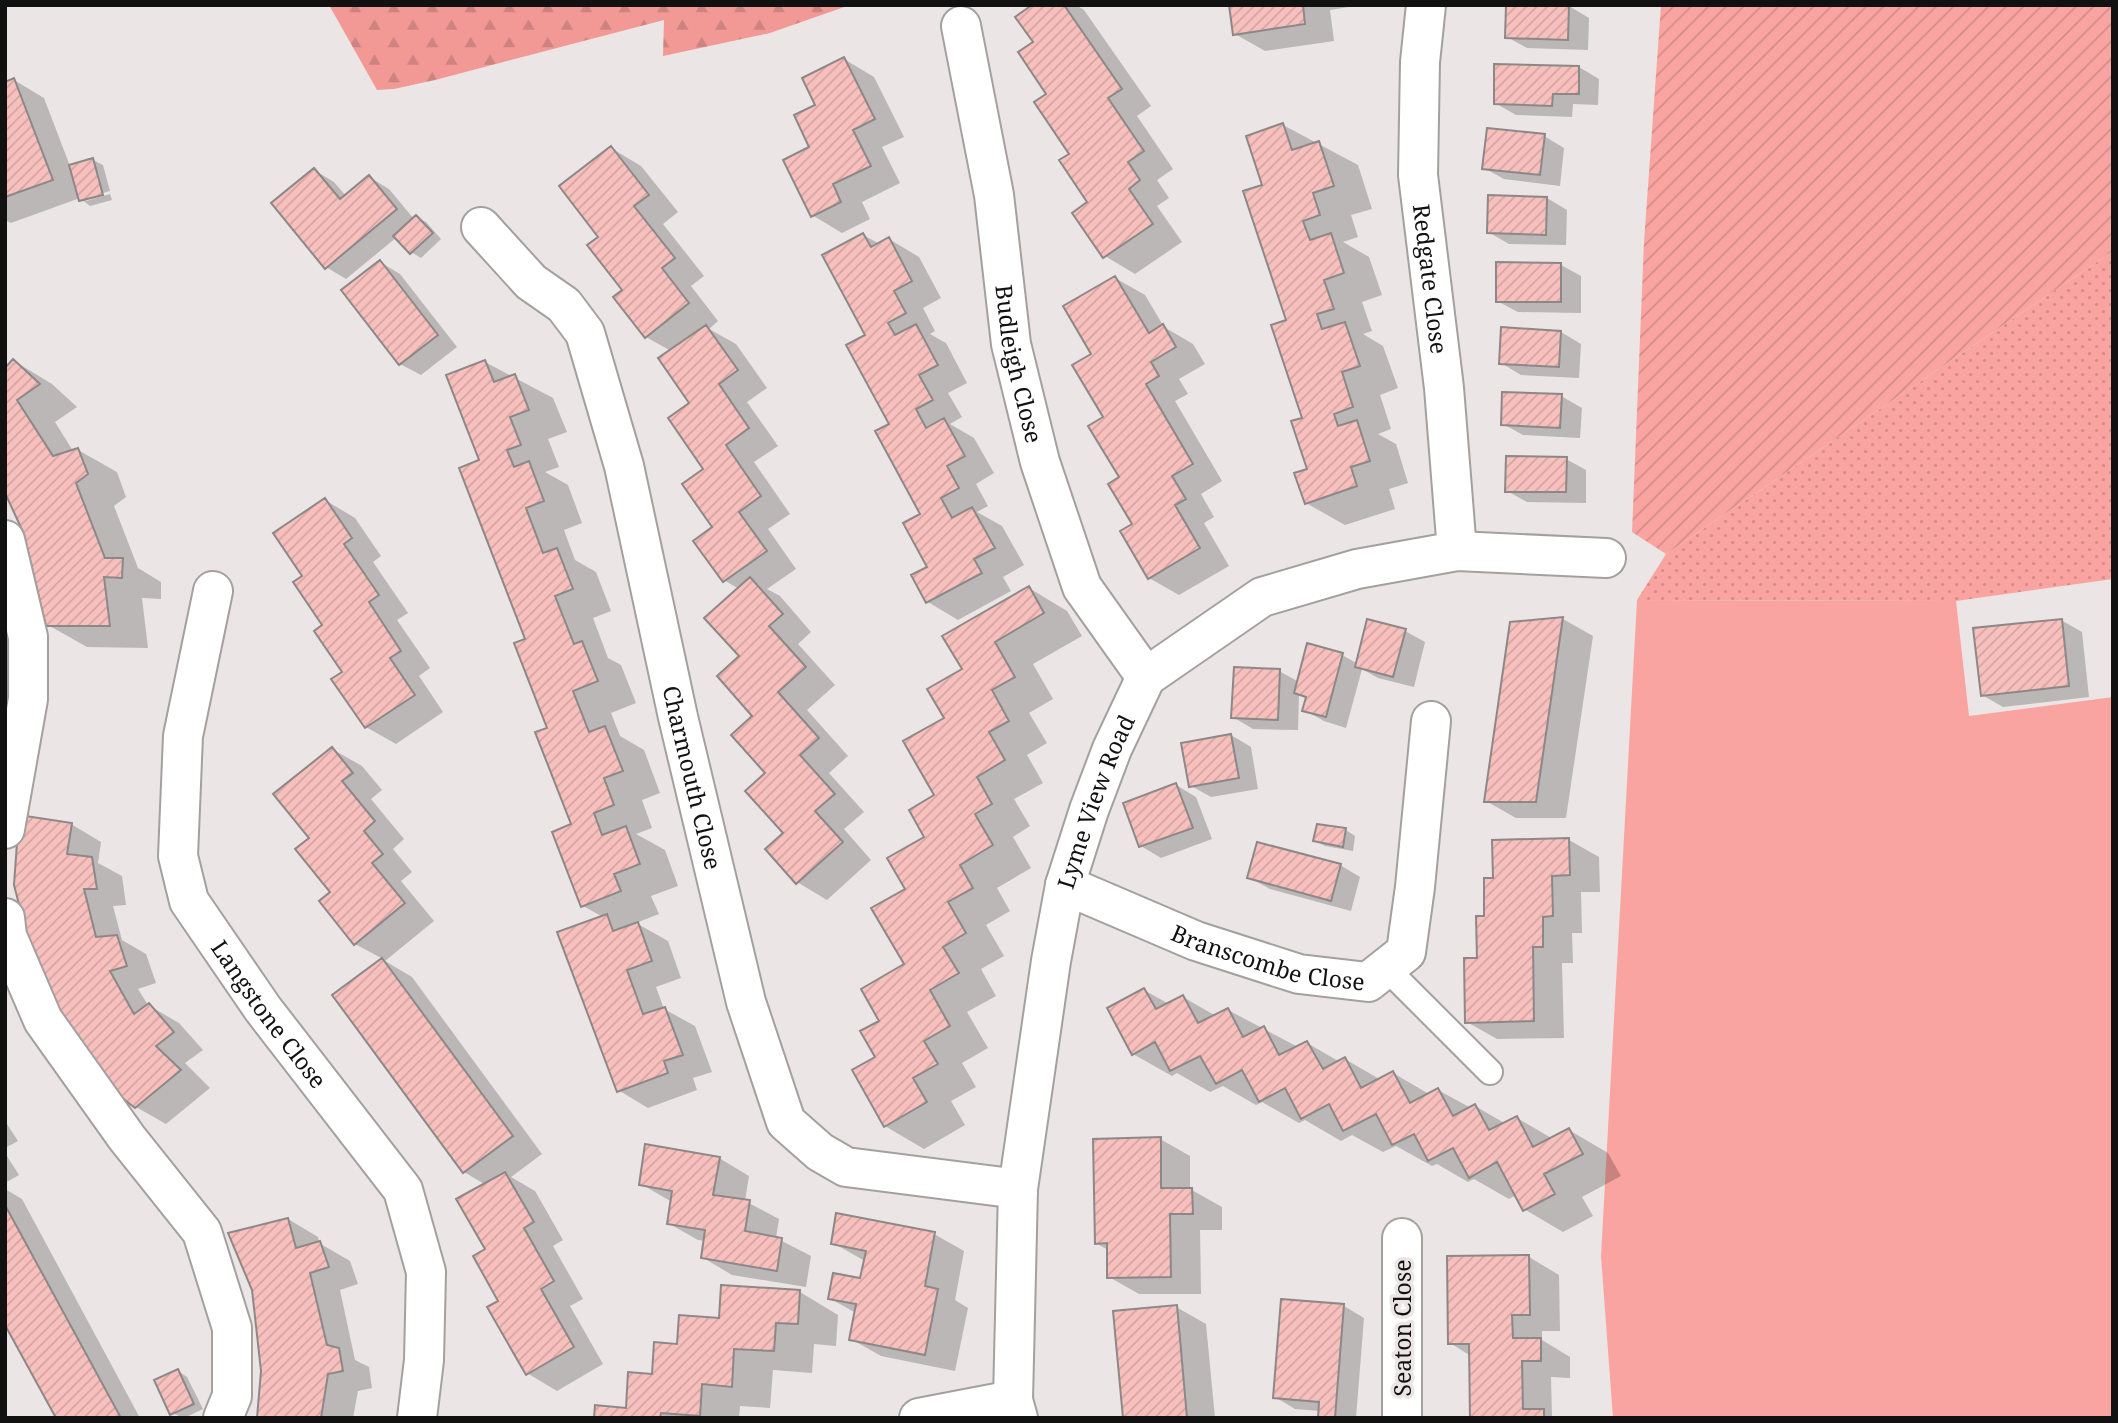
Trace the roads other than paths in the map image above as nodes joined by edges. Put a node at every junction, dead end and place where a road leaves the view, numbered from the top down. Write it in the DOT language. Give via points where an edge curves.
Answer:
graph roads {
  1 [pos="1426,5"];
  2 [pos="961,26"];
  3 [pos="481,227"];
  4 [pos="5,540"];
  5 [pos="1457,551"];
  6 [pos="1606,558"];
  7 [pos="213,591"];
  8 [pos="1146,677"];
  9 [pos="1431,721"];
  10 [pos="5,829"];
  11 [pos="1065,886"];
  12 [pos="5,918"];
  13 [pos="1386,968"];
  14 [pos="1490,1072"];
  15 [pos="1018,1189"];
  16 [pos="1402,1238"];
  17 [pos="1016,1409"];
  18 [pos="223,1418"];
  19 [pos="417,1418"];
  20 [pos="919,1418"];
  21 [pos="1402,1418"];
  1 -- 5 [label="street, Redgate Close" via="1420,62 1419,176"];
  2 -- 8 [label="street, Budleigh Close" via="994,195 1011,344 1040,462 1082,587"];
  3 -- 15 [label="street, Charmouth Close" via="531,282 564,305 585,333 624,466 746,1002 786,1122 820,1152 846,1167"];
  4 -- 10 [label="street" via="29,636 28,699"];
  5 -- 6 [label="street"];
  5 -- 8 [label="street" via="1357,569 1262,597"];
  7 -- 19 [label="street, Langstone Close" via="183,736 178,856 186,890 263,1009 403,1191 426,1272"];
  8 -- 11 [label="street, Lyme View Road" via="1112,749"];
  9 -- 13 [label="street, Branscombe Close" via="1406,952"];
  11 -- 13 [label="street, Branscombe Close" via="1196,940 1299,974 1368,982"];
  11 -- 15 [label="street, Lyme View Road"];
  12 -- 18 [label="street" via="7,936 43,1020 127,1138 202,1232 232,1328 232,1396"];
  13 -- 14 [label="lane"];
  15 -- 17 [label="street, Lyme View Road"];
  16 -- 21 [label="street, Seaton Close"];
  17 -- 20 [label="street"];
}
